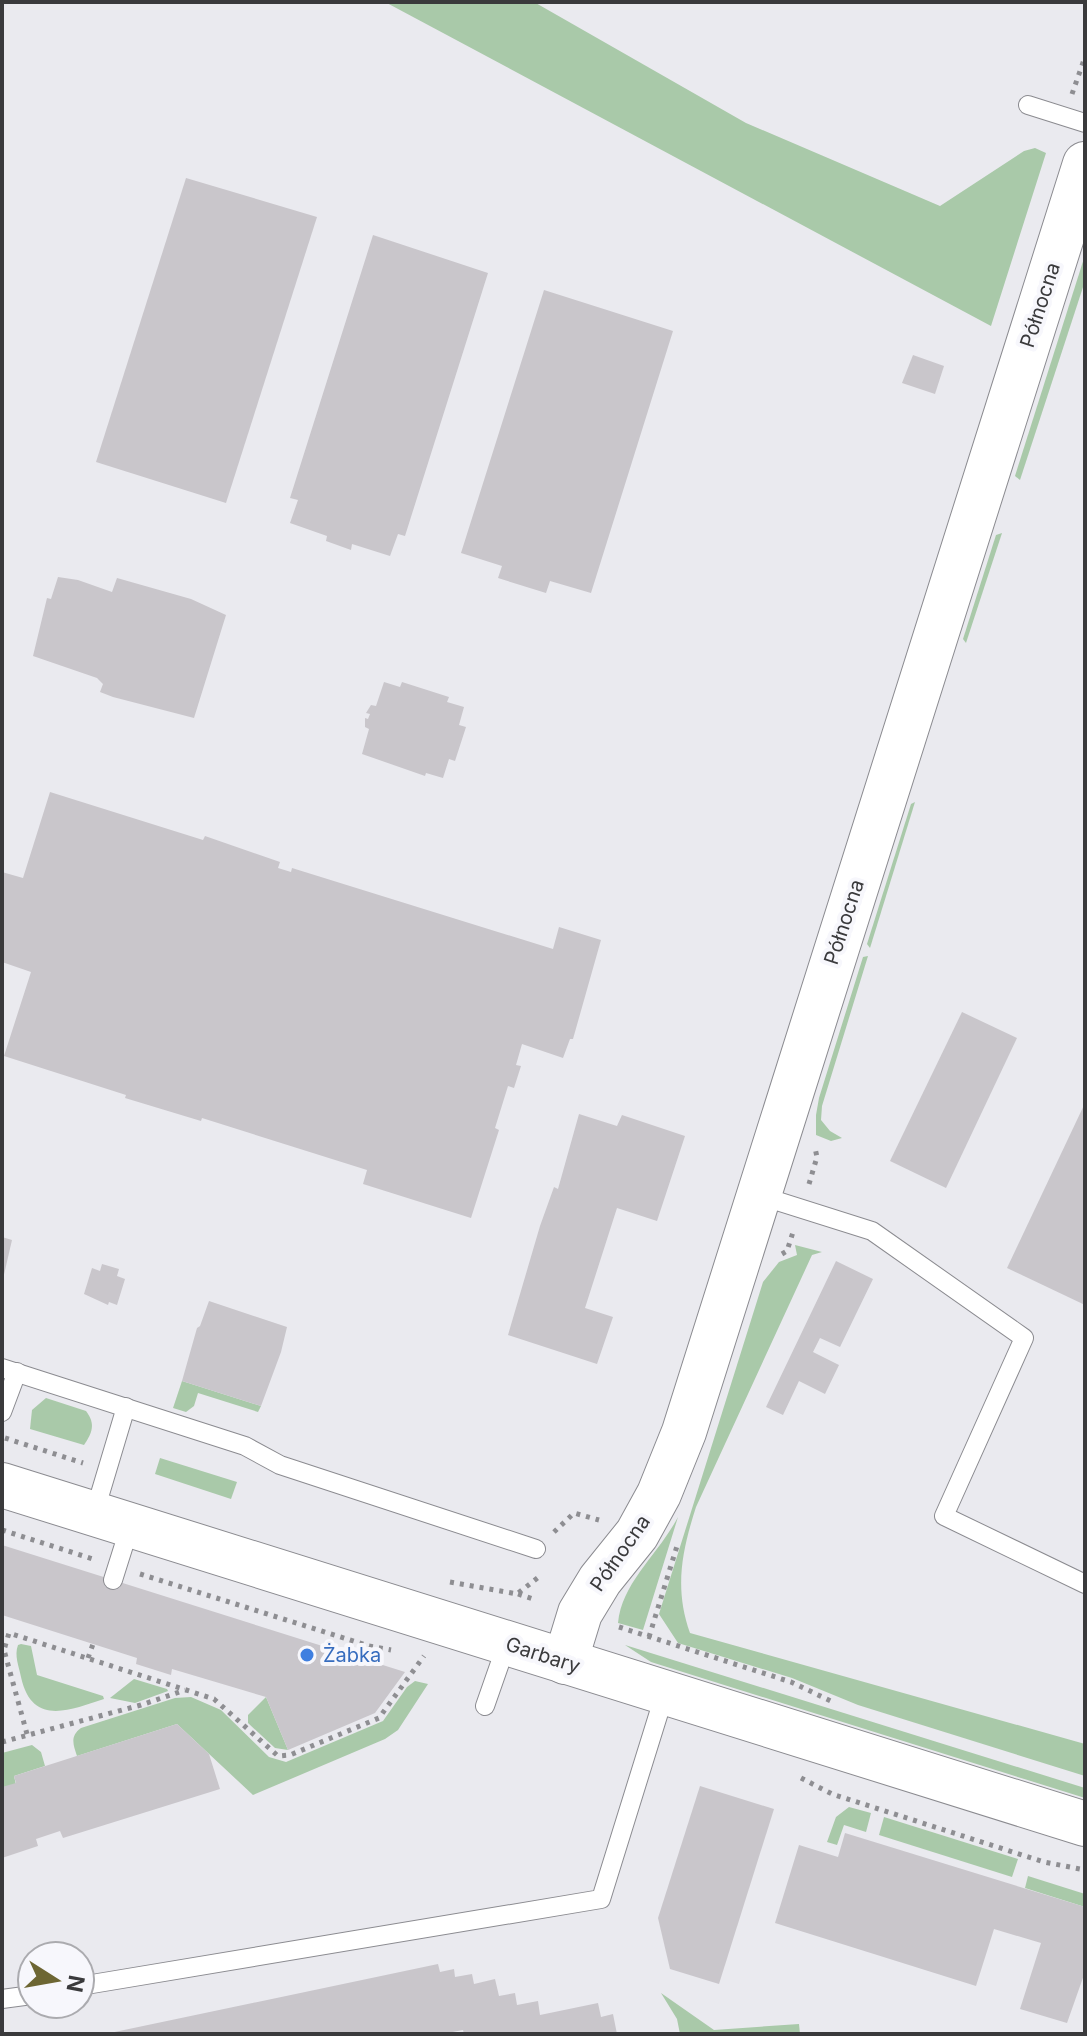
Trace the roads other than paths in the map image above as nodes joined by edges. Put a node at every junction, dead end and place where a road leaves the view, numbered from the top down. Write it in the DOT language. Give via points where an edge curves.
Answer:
graph roads {
  1 [pos="1028,105"];
  2 [pos="1085,123"];
  3 [pos="1085,164"];
  4 [pos="758,1195"];
  5 [pos="9,1370"];
  6 [pos="126,1407"];
  7 [pos="2,1412"];
  8 [pos="2,1485"];
  9 [pos="112,1520"];
  10 [pos="536,1549"];
  11 [pos="115,1573"];
  12 [pos="1085,1584"];
  13 [pos="507,1643"];
  14 [pos="565,1662"];
  15 [pos="665,1693"];
  16 [pos="485,1706"];
  17 [pos="1085,1824"];
  18 [pos="96,1983"];
  1 -- 2 [label="lane"];
  3 -- 4 [label="street, Północna"];
  4 -- 12 [label="lane" via="872,1231 1024,1338 944,1516"];
  4 -- 14 [label="street, Północna" via="684,1432 659,1494 580,1613"];
  5 -- 6 [label="lane"];
  5 -- 7 [label="lane"];
  6 -- 9 [label="lane" via="107,1470"];
  6 -- 10 [label="lane" via="245,1446 280,1465"];
  8 -- 9 [label="street, Garbary"];
  9 -- 11 [label="lane"];
  9 -- 13 [label="street, Garbary"];
  13 -- 14 [label="street, Garbary"];
  13 -- 16 [label="lane"];
  14 -- 15 [label="street, Garbary"];
  15 -- 17 [label="street, Garbary"];
  15 -- 18 [label="lane" via="601,1899"];
}
